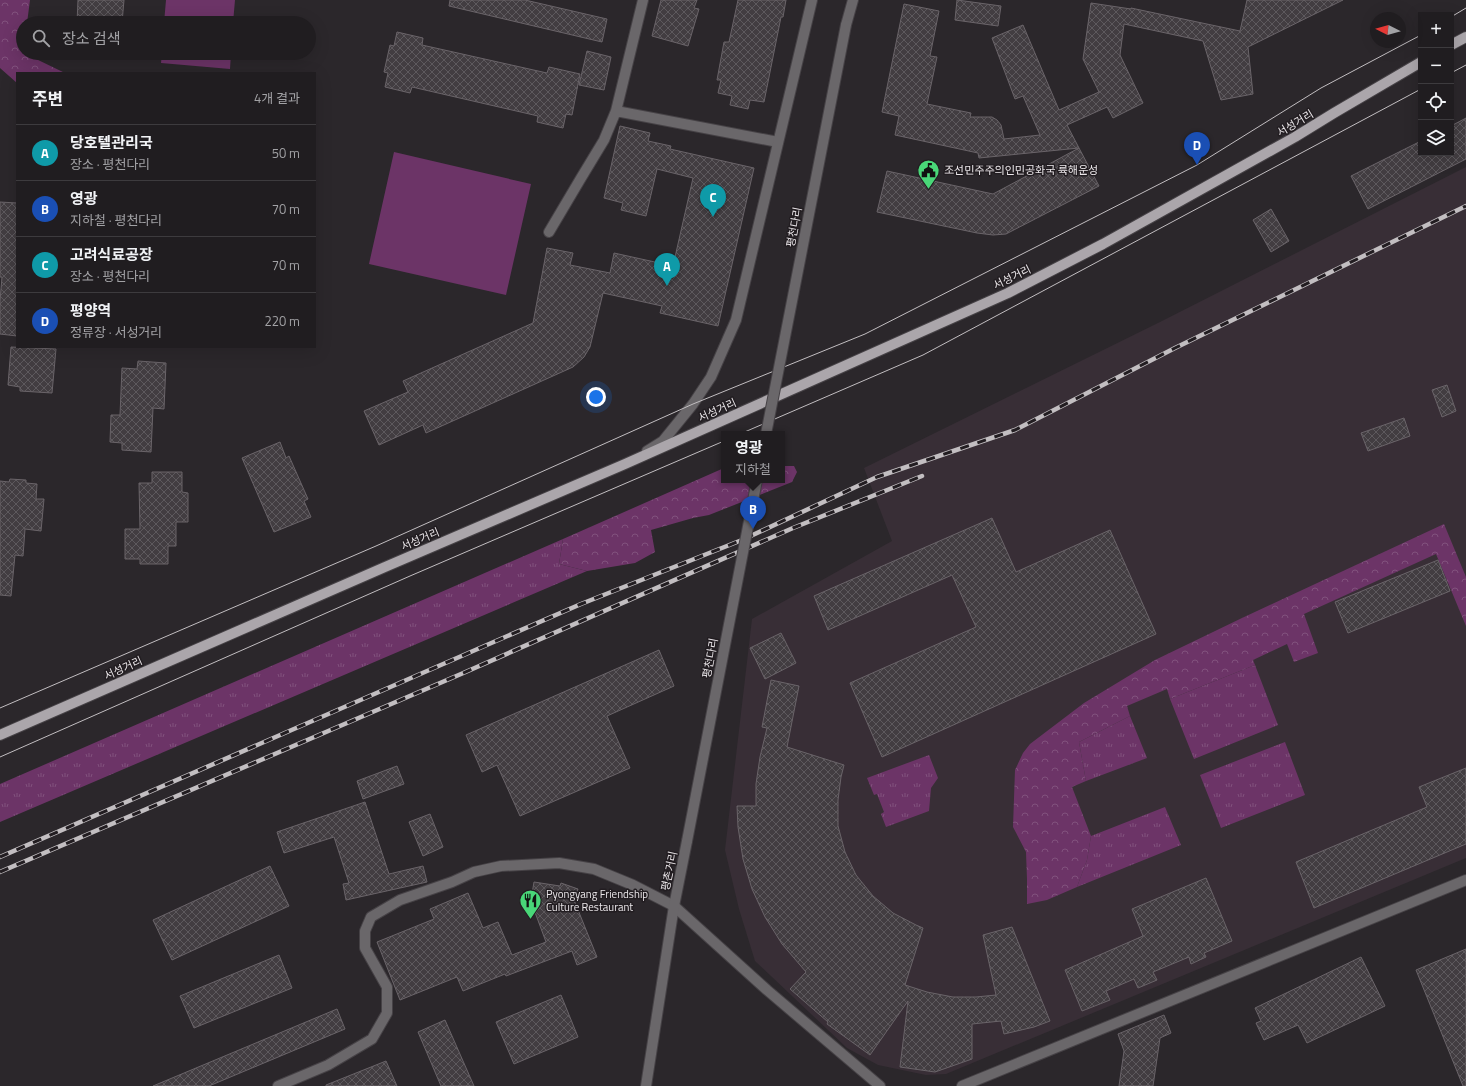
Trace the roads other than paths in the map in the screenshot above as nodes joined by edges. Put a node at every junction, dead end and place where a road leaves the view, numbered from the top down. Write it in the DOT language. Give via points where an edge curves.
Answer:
graph roads {
  1 [pos="643,0"];
  2 [pos="812,0"];
  3 [pos="853,0"];
  4 [pos="1466,37"];
  5 [pos="1454,43"];
  6 [pos="1418,64"];
  7 [pos="616,111"];
  8 [pos="778,142"];
  9 [pos="549,232"];
  10 [pos="767,431"];
  11 [pos="625,464"];
  12 [pos="756,483"];
  13 [pos="0,735"];
  14 [pos="687,841"];
  15 [pos="1466,880"];
  16 [pos="674,906"];
  17 [pos="278,1086"];
  18 [pos="646,1086"];
  19 [pos="880,1086"];
  20 [pos="962,1086"];
  1 -- 7 [label="street"];
  2 -- 8 [label="street"];
  3 -- 10 [label="street, 평천다리, bridge"];
  4 -- 5 [label="main road"];
  6 -- 11 [label="main road, 서성거리" via="1295,137 1103,244 1008,293"];
  7 -- 8 [label="street"];
  7 -- 9 [label="street" via="604,140"];
  8 -- 11 [label="street" via="736,320 711,377 663,441"];
  11 -- 13 [label="main road, 서성거리"];
  12 -- 14 [label="street, 평천다리, bridge"];
  14 -- 16 [label="street, 평촌거리"];
  15 -- 20 [label="street"];
  16 -- 17 [label="street" via="633,884 594,869 558,863 501,866 474,872 400,900 371,917 365,931 365,948 387,987 387,1013 372,1039 328,1065"];
  16 -- 18 [label="street, 평촌거리"];
  16 -- 19 [label="street" via="767,990"];
}
